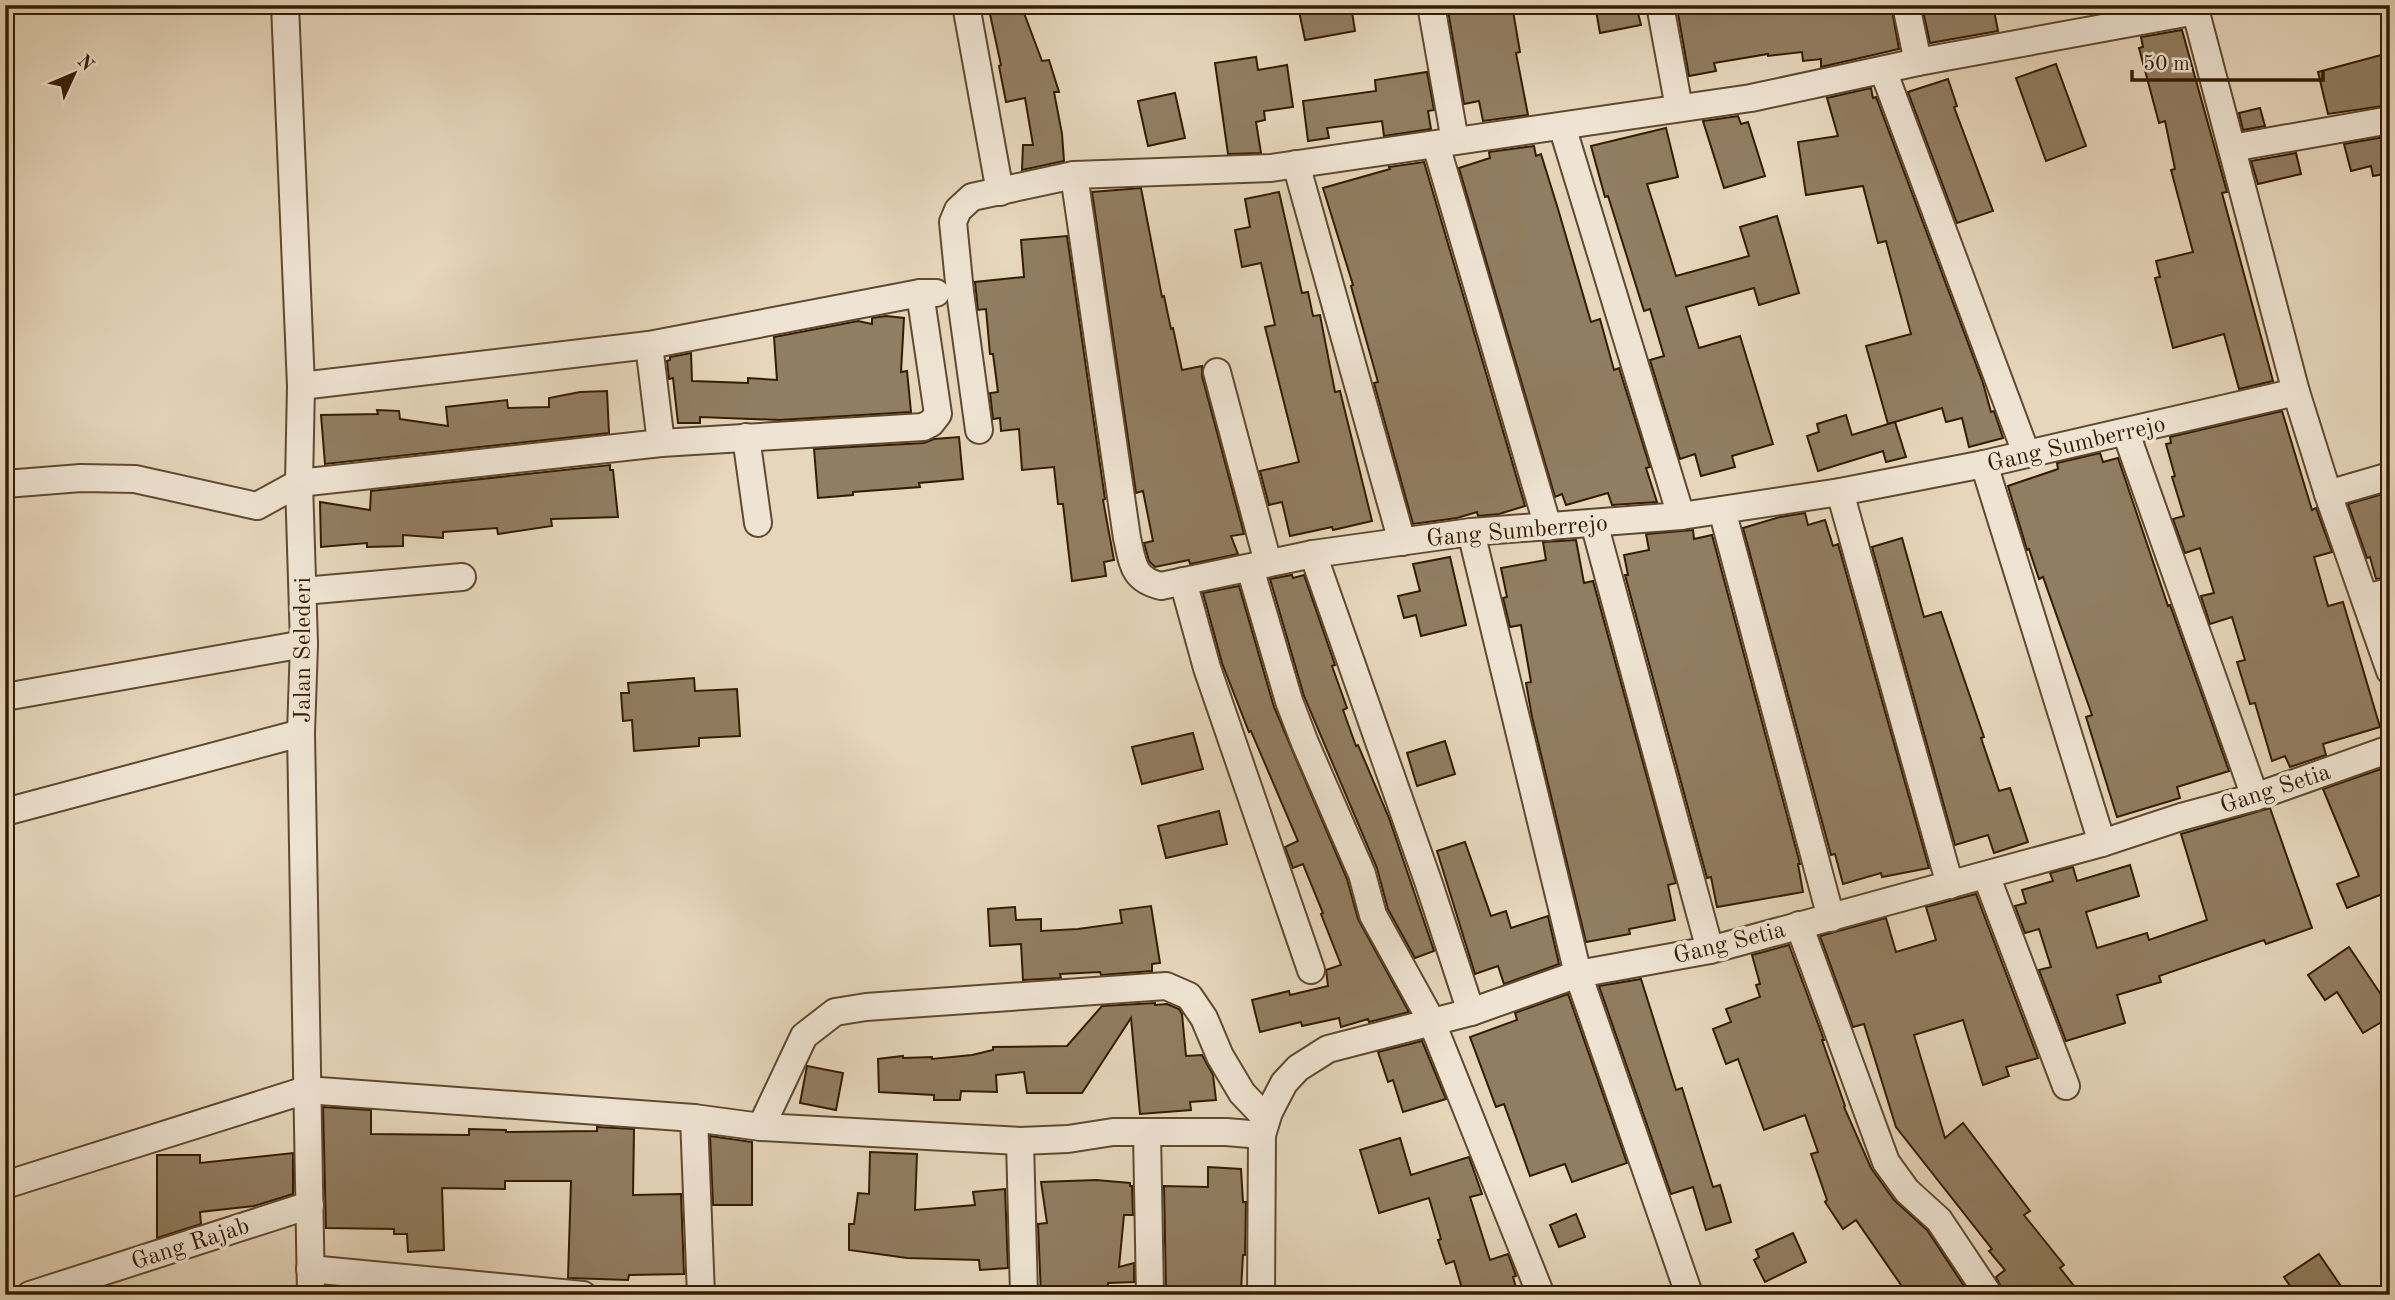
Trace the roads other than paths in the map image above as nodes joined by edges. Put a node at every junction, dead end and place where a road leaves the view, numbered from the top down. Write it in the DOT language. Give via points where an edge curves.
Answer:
graph roads {
  1 [pos="285,5"];
  2 [pos="966,5"];
  3 [pos="1431,5"];
  4 [pos="1660,5"];
  5 [pos="1906,5"];
  6 [pos="2195,8"];
  7 [pos="2110,15"];
  8 [pos="1918,62"];
  9 [pos="1883,70"];
  10 [pos="1679,108"];
  11 [pos="2390,120"];
  12 [pos="1562,126"];
  13 [pos="1446,143"];
  14 [pos="2232,148"];
  15 [pos="1296,164"];
  16 [pos="1074,175"];
  17 [pos="1000,192"];
  18 [pos="960,292"];
  19 [pos="920,293"];
  20 [pos="649,345"];
  21 [pos="1217,372"];
  22 [pos="301,386"];
  23 [pos="2296,392"];
  24 [pos="979,430"];
  25 [pos="2126,433"];
  26 [pos="746,437"];
  27 [pos="661,443"];
  28 [pos="2026,453"];
  29 [pos="1984,464"];
  30 [pos="2390,476"];
  31 [pos="299,483"];
  32 [pos="5,484"];
  33 [pos="1840,492"];
  34 [pos="2328,494"];
  35 [pos="1722,510"];
  36 [pos="1681,516"];
  37 [pos="758,523"];
  38 [pos="1594,523"];
  39 [pos="1548,527"];
  40 [pos="1471,532"];
  41 [pos="1402,542"];
  42 [pos="1313,554"];
  43 [pos="1259,566"];
  44 [pos="462,577"];
  45 [pos="1183,581"];
  46 [pos="303,591"];
  47 [pos="2377,595"];
  48 [pos="304,644"];
  49 [pos="2390,671"];
  50 [pos="5,697"];
  51 [pos="301,733"];
  52 [pos="2390,749"];
  53 [pos="2255,797"];
  54 [pos="5,812"];
  55 [pos="2102,843"];
  56 [pos="1986,875"];
  57 [pos="1950,885"];
  58 [pos="1831,918"];
  59 [pos="1799,925"];
  60 [pos="1710,950"];
  61 [pos="1311,970"];
  62 [pos="1578,974"];
  63 [pos="1471,1012"];
  64 [pos="1431,1020"];
  65 [pos="2066,1086"];
  66 [pos="306,1090"];
  67 [pos="694,1118"];
  68 [pos="1266,1124"];
  69 [pos="761,1127"];
  70 [pos="1147,1133"];
  71 [pos="1020,1141"];
  72 [pos="5,1185"];
  73 [pos="310,1205"];
  74 [pos="310,1282"];
  75 [pos="1262,1292"];
  76 [pos="1689,1294"];
  77 [pos="30,1295"];
  78 [pos="583,1295"];
  79 [pos="701,1295"];
  80 [pos="1024,1295"];
  81 [pos="1150,1295"];
  82 [pos="1541,1295"];
  83 [pos="1989,1295"];
  1 -- 22 [label="street, Jalan Selederi"];
  2 -- 17 [label="street"];
  3 -- 13 [label="street"];
  4 -- 10 [label="street"];
  5 -- 8 [label="street"];
  6 -- 7 [label="street"];
  6 -- 14 [label="street"];
  7 -- 8 [label="street"];
  8 -- 9 [label="street"];
  9 -- 10 [label="street"];
  9 -- 28 [label="street"];
  10 -- 12 [label="street"];
  11 -- 14 [label="street"];
  12 -- 13 [label="street"];
  12 -- 36 [label="street"];
  13 -- 15 [label="street"];
  13 -- 39 [label="street"];
  14 -- 23 [label="street"];
  15 -- 16 [label="street"];
  15 -- 41 [label="street"];
  16 -- 17 [label="street"];
  16 -- 45 [label="street, Gang Sumberrejo" via="1134,570 1146,582 1161,586"];
  17 -- 18 [label="street" via="972,197 958,210 954,222"];
  18 -- 19 [label="street"];
  18 -- 24 [label="street"];
  19 -- 20 [label="street"];
  19 -- 26 [label="street" via="938,402 938,414 930,423"];
  20 -- 22 [label="street"];
  20 -- 27 [label="street"];
  21 -- 43 [label="street"];
  22 -- 31 [label="street, Jalan Selederi"];
  23 -- 25 [label="street, Gang Sumberrejo"];
  23 -- 34 [label="street"];
  25 -- 28 [label="street, Gang Sumberrejo"];
  25 -- 53 [label="street"];
  26 -- 27 [label="street"];
  26 -- 37 [label="street"];
  27 -- 31 [label="street"];
  28 -- 29 [label="street, Gang Sumberrejo"];
  29 -- 33 [label="street, Gang Sumberrejo"];
  29 -- 55 [label="street"];
  30 -- 34 [label="street"];
  31 -- 32 [label="street" via="257,506 135,479"];
  31 -- 46 [label="street, Jalan Selederi"];
  33 -- 35 [label="street, Gang Sumberrejo"];
  33 -- 57 [label="street"];
  34 -- 47 [label="street"];
  35 -- 36 [label="street, Gang Sumberrejo"];
  35 -- 58 [label="street"];
  36 -- 38 [label="street, Gang Sumberrejo"];
  38 -- 39 [label="street, Gang Sumberrejo"];
  38 -- 60 [label="street"];
  39 -- 40 [label="street, Gang Sumberrejo"];
  40 -- 41 [label="street, Gang Sumberrejo"];
  40 -- 62 [label="street"];
  41 -- 42 [label="street, Gang Sumberrejo"];
  42 -- 43 [label="street, Gang Sumberrejo"];
  42 -- 63 [label="street"];
  43 -- 45 [label="street, Gang Sumberrejo"];
  43 -- 64 [label="street" via="1289,701 1362,874 1373,915"];
  44 -- 46 [label="street"];
  45 -- 61 [label="street" via="1207,668"];
  46 -- 48 [label="street, Jalan Selederi"];
  47 -- 49 [label="street"];
  48 -- 50 [label="street"];
  48 -- 51 [label="street, Jalan Selederi"];
  51 -- 54 [label="street"];
  51 -- 66 [label="street, Jalan Selederi"];
  52 -- 53 [label="street, Gang Setia"];
  53 -- 55 [label="street, Gang Setia"];
  55 -- 56 [label="street, Gang Setia"];
  56 -- 57 [label="street, Gang Setia"];
  56 -- 65 [label="street"];
  57 -- 58 [label="street, Gang Setia"];
  58 -- 59 [label="street, Gang Setia"];
  59 -- 60 [label="street, Gang Setia"];
  59 -- 83 [label="street" via="1886,1161 1907,1191 1939,1220"];
  60 -- 62 [label="street, Gang Setia"];
  62 -- 63 [label="street, Gang Setia"];
  62 -- 76 [label="street"];
  63 -- 64 [label="street, Gang Setia"];
  64 -- 68 [label="street, Gang Setia" via="1328,1049 1284,1083"];
  64 -- 82 [label="street"];
  66 -- 67 [label="street"];
  66 -- 72 [label="street"];
  66 -- 73 [label="street, Jalan Selederi"];
  67 -- 69 [label="street"];
  67 -- 79 [label="street"];
  68 -- 69 [label="street" via="1242,1093 1189,996 1166,986 835,1012 804,1036"];
  68 -- 70 [label="street" via="1226,1132"];
  68 -- 75 [label="street, Gang Setia"];
  69 -- 71 [label="street"];
  70 -- 71 [label="street"];
  70 -- 81 [label="street"];
  71 -- 80 [label="street"];
  73 -- 74 [label="street, Jalan Selederi"];
  73 -- 77 [label="street, Gang Rajab"];
  74 -- 78 [label="street"];
}
